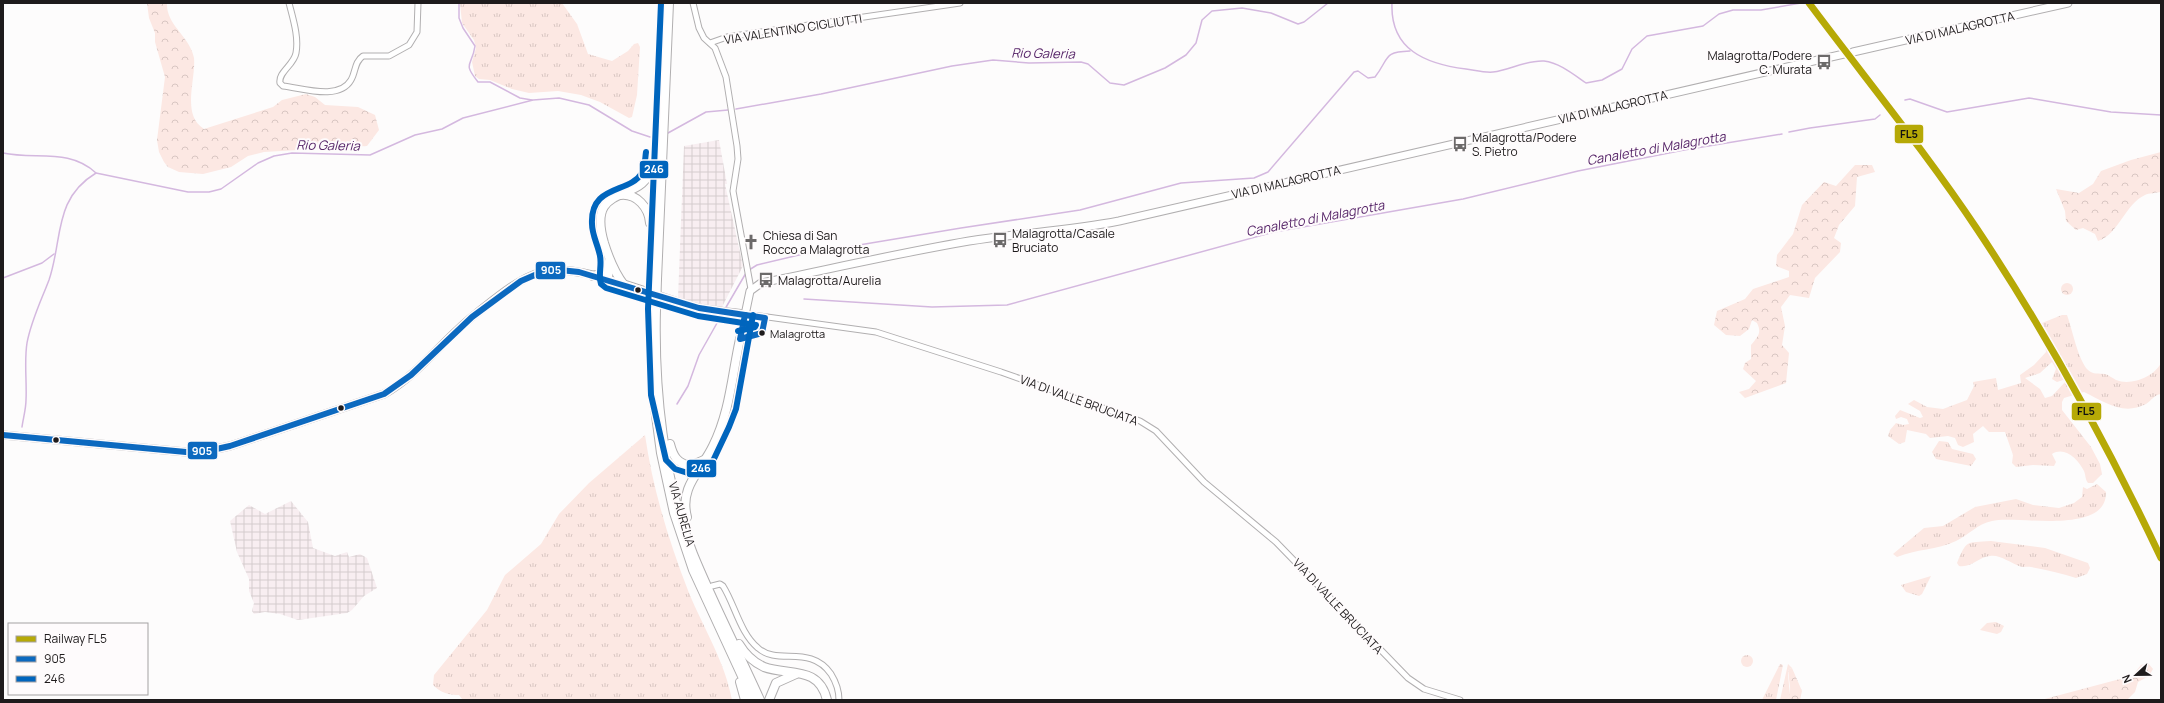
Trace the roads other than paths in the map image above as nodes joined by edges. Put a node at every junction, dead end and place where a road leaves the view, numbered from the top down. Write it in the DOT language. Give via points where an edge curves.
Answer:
graph roads {
  1 [pos="289,3"];
  2 [pos="418,3"];
  3 [pos="663,3"];
  4 [pos="669,3"];
  5 [pos="693,3"];
  6 [pos="960,3"];
  7 [pos="2068,3"];
  8 [pos="710,43"];
  9 [pos="1853,52"];
  10 [pos="1844,54"];
  11 [pos="662,111"];
  12 [pos="658,140"];
  13 [pos="618,196"];
  14 [pos="610,264"];
  15 [pos="593,276"];
  16 [pos="608,280"];
  17 [pos="654,280"];
  18 [pos="624,285"];
  19 [pos="752,288"];
  20 [pos="653,308"];
  21 [pos="745,314"];
  22 [pos="740,339"];
  23 [pos="659,394"];
  24 [pos="4,436"];
  25 [pos="706,458"];
  26 [pos="689,542"];
  27 [pos="693,554"];
  28 [pos="693,570"];
  29 [pos="712,586"];
  30 [pos="804,674"];
  31 [pos="745,700"];
  32 [pos="753,700"];
  33 [pos="760,700"];
  34 [pos="769,700"];
  35 [pos="826,700"];
  36 [pos="839,700"];
  37 [pos="1460,700"];
  1 -- 2 [label="street" via="297,50 294,60 280,76 280,83 283,86 328,92 338,90 349,83 357,62 363,56 389,56 409,45 417,32"];
  3 -- 11 [label="highway, VIA AURELIA"];
  4 -- 11 [label="highway, VIA AURELIA"];
  5 -- 8 [label="street" via="699,28"];
  6 -- 8 [label="street, VIA VALENTINO CIGLIUTTI" via="727,37"];
  7 -- 9 [label="main road, VIA DI MALAGROTTA"];
  8 -- 19 [label="street, VIA VALENTINO CIGLIUTTI" via="722,62 730,98 738,159 733,191 745,263"];
  10 -- 19 [label="main road, VIA DI MALAGROTTA" via="1119,221 920,250 761,283"];
  11 -- 12 [label="highway, VIA AURELIA"];
  11 -- 17 [label="highway, VIA AURELIA" via="663,149"];
  12 -- 13 [label="highway" via="647,180"];
  12 -- 17 [label="highway, VIA AURELIA"];
  13 -- 14 [label="highway" via="606,204 600,218 600,229"];
  13 -- 17 [label="highway" via="628,195 635,198 649,215 649,263"];
  14 -- 15 [label="highway" via="602,273"];
  14 -- 16 [label="highway" via="612,276"];
  14 -- 18 [label="highway"];
  15 -- 16 [label="main road"];
  15 -- 24 [label="main road" via="565,270 535,274 475,314 390,391 219,449 186,452"];
  16 -- 18 [label="main road"];
  17 -- 20 [label="highway, VIA AURELIA, bridge"];
  18 -- 21 [label="main road" via="700,308"];
  19 -- 21 [label="main road"];
  20 -- 23 [label="highway, VIA AURELIA"];
  20 -- 28 [label="highway, VIA AURELIA" via="651,369 658,438 674,513"];
  21 -- 22 [label="main road"];
  21 -- 37 [label="street, VIA DI VALLE BRUCIATA" via="876,332 1002,372 1142,422 1156,431 1204,482 1291,556 1408,678 1424,689"];
  22 -- 25 [label="highway" via="728,408"];
  23 -- 25 [label="highway" via="671,449 676,459 690,466"];
  23 -- 26 [label="highway, VIA AURELIA" via="671,475"];
  25 -- 26 [label="highway" via="684,499 690,532"];
  26 -- 27 [label="highway, VIA AURELIA"];
  27 -- 29 [label="highway" via="701,559"];
  27 -- 33 [label="highway, VIA AURELIA"];
  28 -- 31 [label="highway" via="739,678"];
  28 -- 32 [label="highway, VIA AURELIA"];
  29 -- 30 [label="highway" via="736,639 747,655 763,667"];
  29 -- 36 [label="street" via="720,584 724,587 740,620 759,649 770,654 818,661 833,678"];
  30 -- 34 [label="highway" via="793,674 780,680 773,687"];
  30 -- 35 [label="highway" via="819,683"];
}
